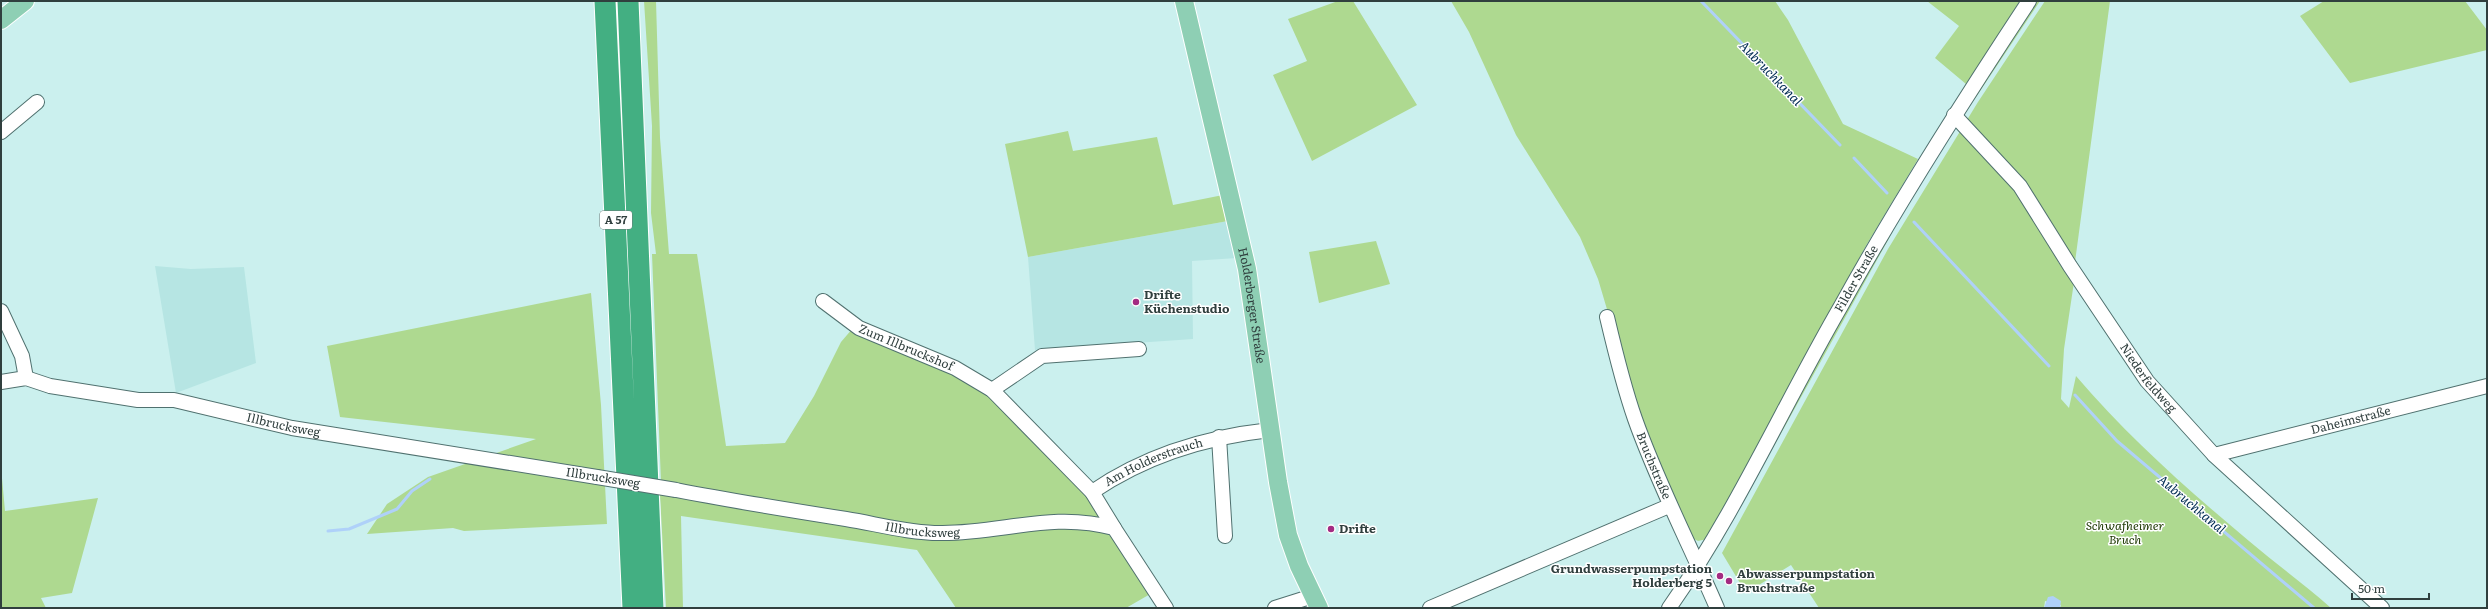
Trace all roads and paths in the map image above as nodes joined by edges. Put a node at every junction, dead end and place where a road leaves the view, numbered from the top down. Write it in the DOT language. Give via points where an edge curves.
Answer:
graph roads {
  1 [pos="25,1"];
  2 [pos="605,1"];
  3 [pos="628,1"];
  4 [pos="1184,1"];
  5 [pos="2030,1"];
  6 [pos="1,20"];
  7 [pos="37,102"];
  8 [pos="1954,115"];
  9 [pos="1,132"];
  10 [pos="823,301"];
  11 [pos="1,311"];
  12 [pos="1607,317"];
  13 [pos="1139,349"];
  14 [pos="26,378"];
  15 [pos="1,382"];
  16 [pos="2487,386"];
  17 [pos="992,390"];
  18 [pos="1270,430"];
  19 [pos="1219,437"];
  20 [pos="2214,455"];
  21 [pos="1092,492"];
  22 [pos="1669,506"];
  23 [pos="1114,528"];
  24 [pos="1225,536"];
  25 [pos="1699,566"];
  26 [pos="1316,602"];
  27 [pos="633,608"];
  28 [pos="653,608"];
  29 [pos="1166,608"];
  30 [pos="1275,608"];
  31 [pos="1430,608"];
  32 [pos="1669,608"];
  33 [pos="1717,608"];
  34 [pos="2382,608"];
  1 -- 6 [label="main road"];
  2 -- 27 [label="highway, A 57"];
  3 -- 28 [label="highway, A 57"];
  4 -- 18 [label="main road, Holderberger Straße" via="1247,269"];
  5 -- 8 [label="street, Filder Straße"];
  7 -- 9 [label="street"];
  8 -- 20 [label="street, Niederfeldweg" via="2020,186 2147,382"];
  8 -- 25 [label="street, Filder Straße" via="1840,306"];
  10 -- 17 [label="street, Zum Illbruckshof" via="859,328 955,368"];
  11 -- 14 [label="street" via="22,356"];
  12 -- 22 [label="street, Bruchstraße" via="1635,420"];
  13 -- 17 [label="street" via="1042,356"];
  14 -- 15 [label="street, Illbrucksweg"];
  14 -- 23 [label="street, Illbrucksweg, bridge" via="50,386 138,400 174,400 292,428 676,490 776,509 939,533 986,530 1057,520 1079,521"];
  16 -- 20 [label="street, Daheimstraße"];
  17 -- 21 [label="street, Zum Illbruckshof"];
  18 -- 19 [label="street, Am Holderstrauch"];
  18 -- 26 [label="main road, Holderberger Straße" via="1288,534"];
  19 -- 21 [label="street, Am Holderstrauch" via="1136,464"];
  19 -- 24 [label="street, Am Holderstrauch"];
  20 -- 34 [label="street, Niederfeldweg"];
  21 -- 23 [label="street, Zum Illbruckshof"];
  22 -- 25 [label="street, Bruchstraße"];
  22 -- 31 [label="street"];
  23 -- 29 [label="street"];
  25 -- 32 [label="street, Filder Straße"];
  25 -- 33 [label="street, Bruchstraße"];
  26 -- 30 [label="street"];
}
